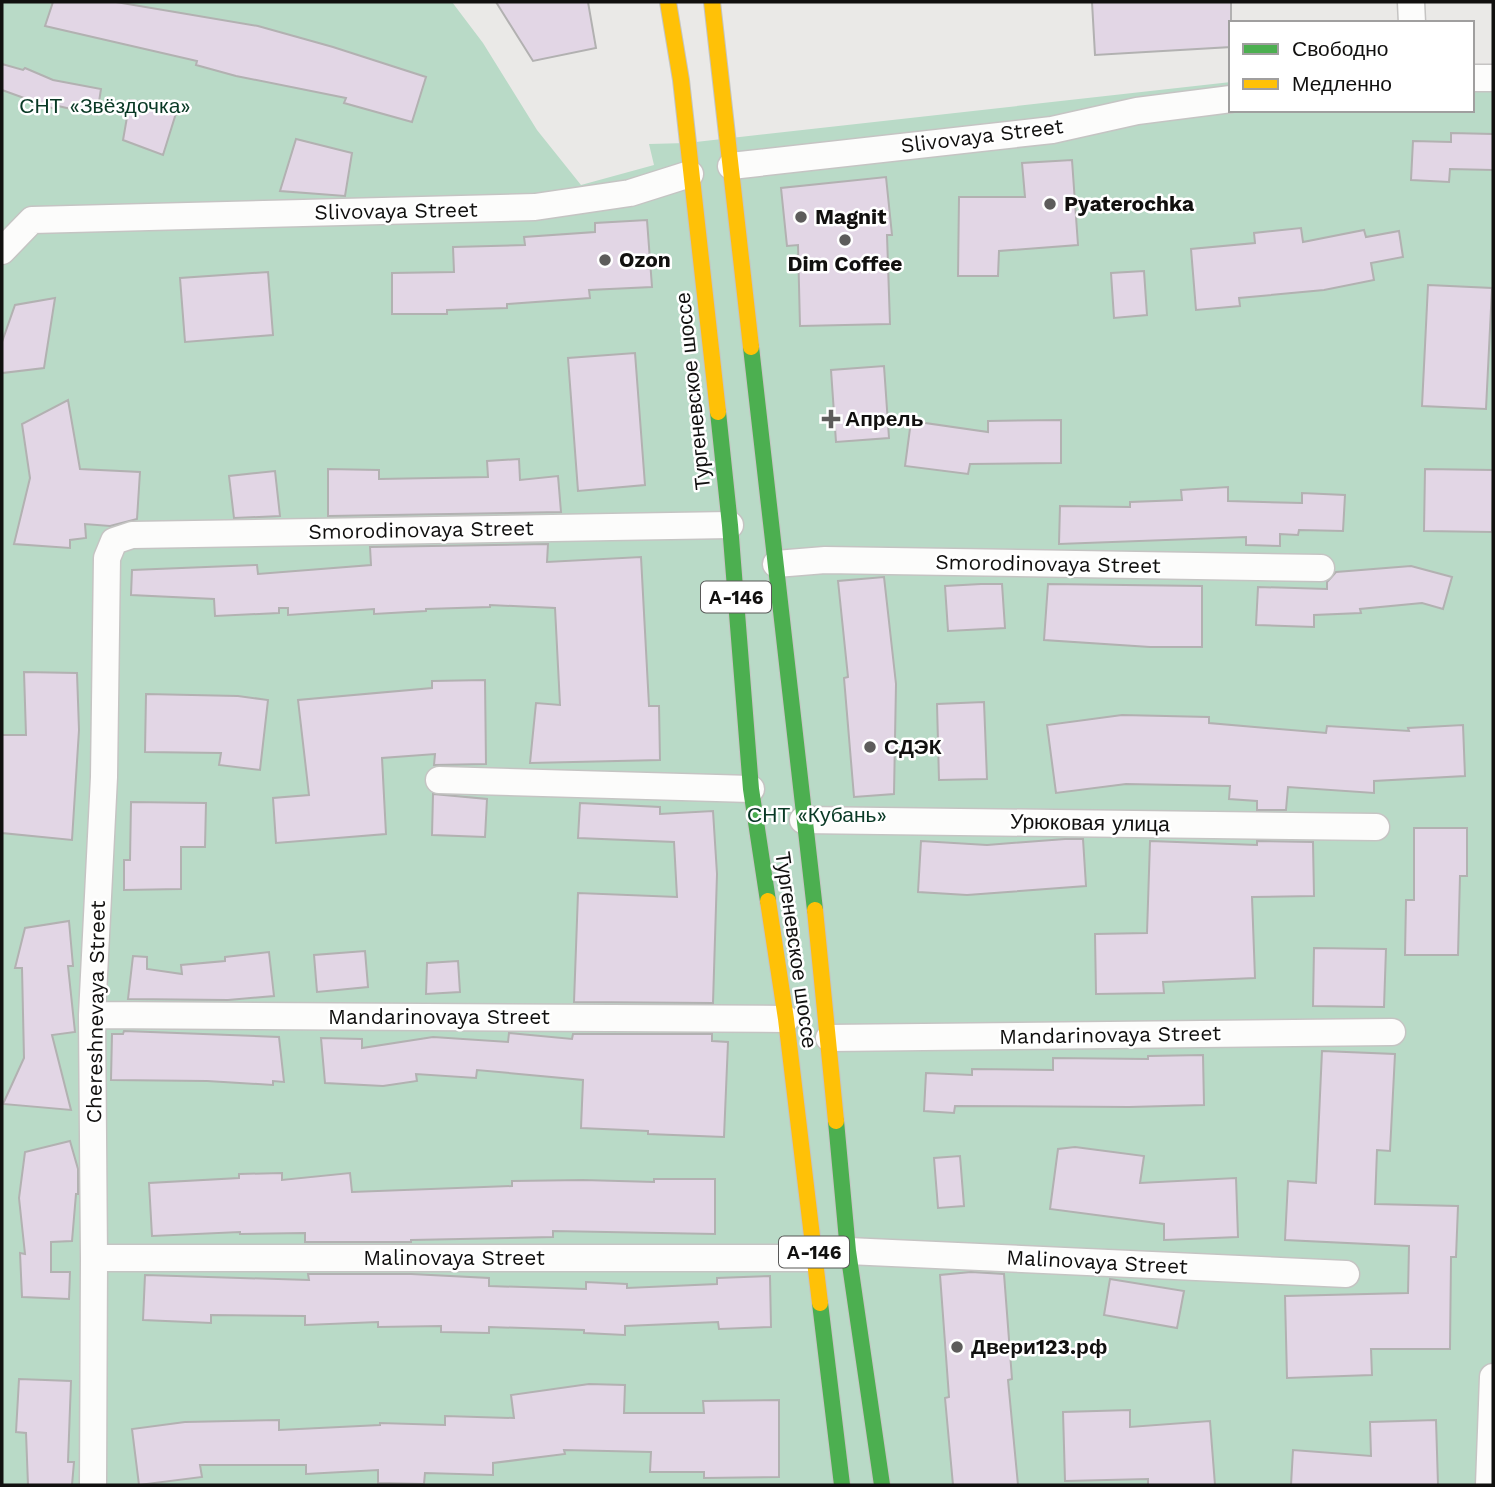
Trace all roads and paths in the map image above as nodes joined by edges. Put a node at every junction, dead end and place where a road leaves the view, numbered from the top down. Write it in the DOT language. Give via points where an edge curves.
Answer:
graph roads {
  1 [pos="668,2"];
  2 [pos="712,2"];
  3 [pos="1411,2"];
  4 [pos="1412,21"];
  5 [pos="1474,78"];
  6 [pos="1493,78"];
  7 [pos="1229,99"];
  8 [pos="731,166"];
  9 [pos="690,174"];
  10 [pos="2,251"];
  11 [pos="730,525"];
  12 [pos="114,541"];
  13 [pos="776,564"];
  14 [pos="1321,568"];
  15 [pos="439,780"];
  16 [pos="751,789"];
  17 [pos="803,820"];
  18 [pos="1377,827"];
  19 [pos="92,1016"];
  20 [pos="786,1019"];
  21 [pos="1392,1032"];
  22 [pos="829,1038"];
  23 [pos="848,1251"];
  24 [pos="94,1258"];
  25 [pos="814,1258"];
  26 [pos="1346,1274"];
  27 [pos="1493,1377"];
  28 [pos="93,1485"];
  29 [pos="842,1485"];
  30 [pos="882,1485"];
  31 [pos="1489,1485"];
  1 -- 9 [label="highway, Тургеневское шоссе / А-146"];
  2 -- 8 [label="highway, Тургеневское шоссе / А-146"];
  3 -- 4 [label="street"];
  5 -- 6 [label="street"];
  7 -- 8 [label="street, Slivovaya Street" via="1137,111 1052,130"];
  8 -- 13 [label="highway, Тургеневское шоссе / А-146"];
  9 -- 10 [label="street, Slivovaya Street" via="630,193 535,207 32,219"];
  9 -- 11 [label="highway, Тургеневское шоссе / А-146"];
  11 -- 12 [label="street, Smorodinovaya Street" via="132,535"];
  11 -- 16 [label="highway, Тургеневское шоссе / А-146"];
  12 -- 19 [label="street, Chereshnevaya Street" via="107,558 104,777"];
  13 -- 14 [label="street, Smorodinovaya Street" via="825,560"];
  13 -- 17 [label="highway, Тургеневское шоссе / А-146"];
  15 -- 16 [label="street"];
  16 -- 20 [label="highway, Тургеневское шоссе / А-146"];
  17 -- 18 [label="street, Урюковая улица"];
  17 -- 22 [label="highway, Тургеневское шоссе / А-146"];
  19 -- 20 [label="street, Mandarinovaya Street"];
  19 -- 24 [label="street, Chereshnevaya Street"];
  20 -- 25 [label="highway, Тургеневское шоссе / А-146"];
  21 -- 22 [label="street, Mandarinovaya Street"];
  22 -- 23 [label="highway, Тургеневское шоссе / А-146"];
  23 -- 26 [label="street, Malinovaya Street"];
  23 -- 30 [label="highway, Тургеневское шоссе / А-146"];
  24 -- 25 [label="street, Malinovaya Street"];
  24 -- 28 [label="street, Chereshnevaya Street"];
  25 -- 29 [label="highway, Тургеневское шоссе / А-146"];
  27 -- 31 [label="street"];
}
